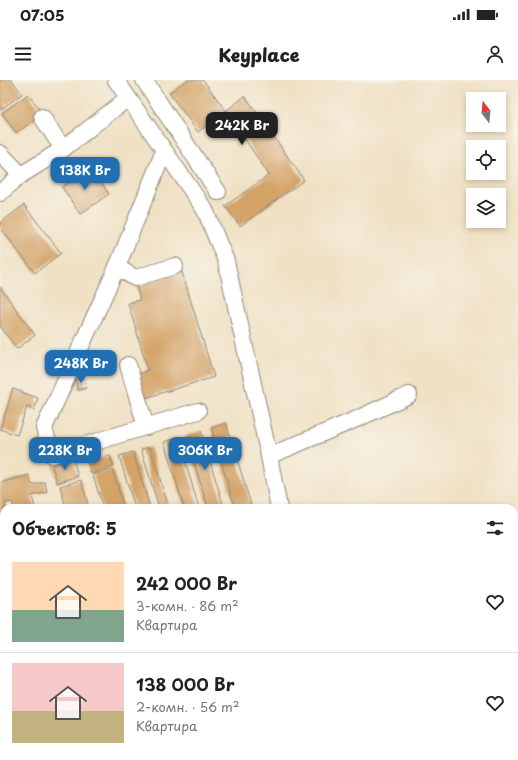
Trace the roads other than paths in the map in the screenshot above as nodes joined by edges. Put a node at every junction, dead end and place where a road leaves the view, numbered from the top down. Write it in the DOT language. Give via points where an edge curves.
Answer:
graph roads {
  1 [pos="116,80"];
  2 [pos="144,80"];
  3 [pos="128,98"];
  4 [pos="42,117"];
  5 [pos="63,149"];
  6 [pos="164,150"];
  7 [pos="0,153"];
  8 [pos="21,175"];
  9 [pos="218,192"];
  10 [pos="0,193"];
  11 [pos="176,266"];
  12 [pos="117,267"];
  13 [pos="128,365"];
  14 [pos="408,395"];
  15 [pos="198,411"];
  16 [pos="146,427"];
  17 [pos="269,456"];
  18 [pos="278,504"];
  1 -- 3 [label="lane"];
  2 -- 9 [label="lane"];
  3 -- 5 [label="lane"];
  3 -- 6 [label="lane"];
  4 -- 5 [label="lane"];
  5 -- 8 [label="lane"];
  6 -- 12 [label="lane"];
  6 -- 17 [label="lane" via="205,210 226,261"];
  7 -- 8 [label="lane"];
  8 -- 10 [label="lane"];
  11 -- 12 [label="lane" via="135,278"];
  12 -- 16 [label="lane" via="44,428 52,455"];
  13 -- 16 [label="lane"];
  14 -- 17 [label="lane"];
  15 -- 16 [label="lane"];
  17 -- 18 [label="lane"];
}
